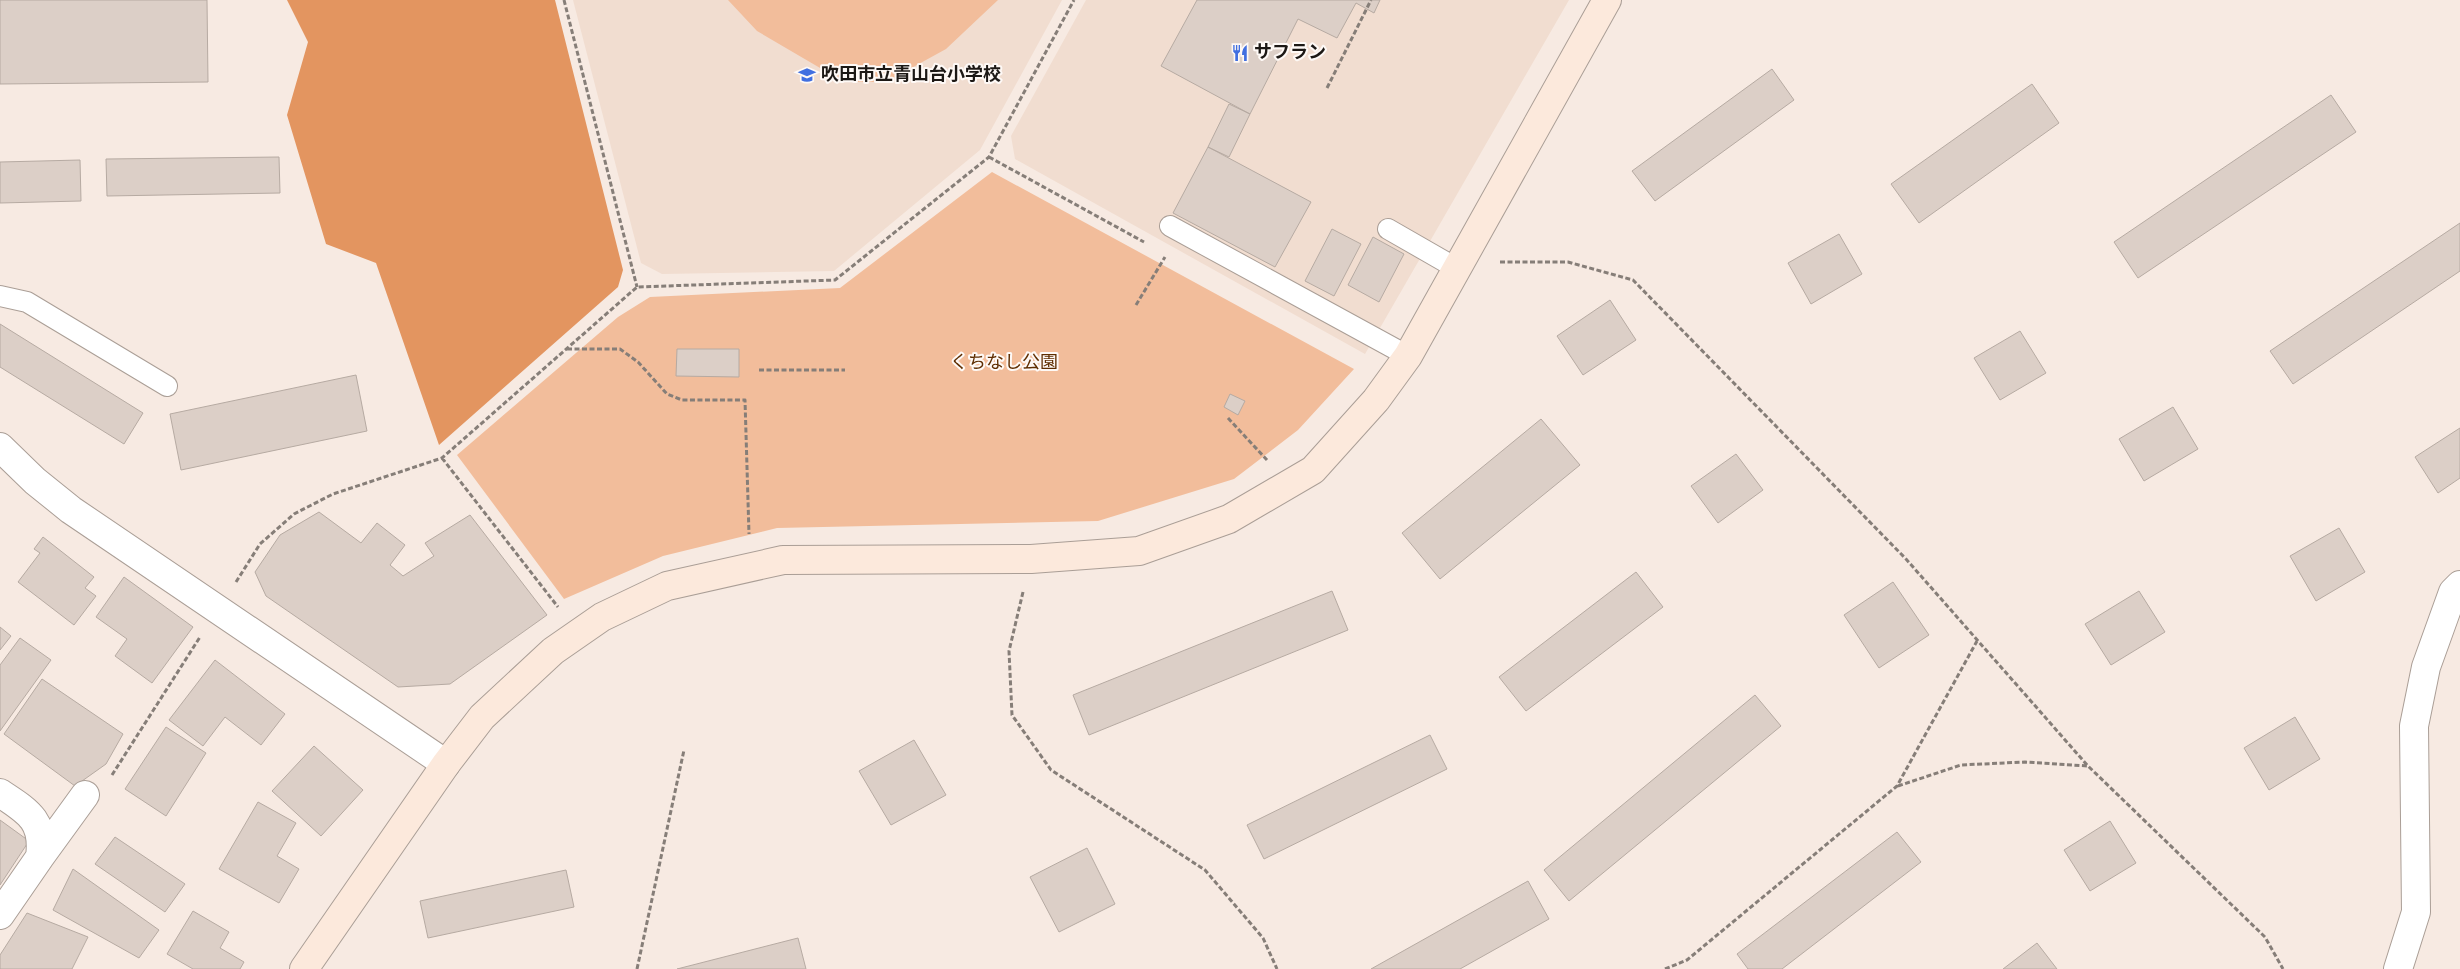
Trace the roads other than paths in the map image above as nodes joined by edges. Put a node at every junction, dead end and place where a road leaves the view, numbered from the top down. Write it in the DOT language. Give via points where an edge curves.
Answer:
graph roads {
  1 [pos="1607,0"];
  2 [pos="1170,226"];
  3 [pos="1388,229"];
  4 [pos="1456,268"];
  5 [pos="0,296"];
  6 [pos="1408,356"];
  7 [pos="167,386"];
  8 [pos="0,447"];
  9 [pos="2460,586"];
  10 [pos="446,764"];
  11 [pos="0,793"];
  12 [pos="85,794"];
  13 [pos="40,857"];
  14 [pos="0,916"];
  15 [pos="304,969"];
  16 [pos="2398,969"];
  1 -- 4 [label="street"];
  2 -- 6 [label="lane"];
  3 -- 4 [label="lane"];
  4 -- 6 [label="street"];
  5 -- 7 [label="lane" via="27,302"];
  6 -- 10 [label="street" via="1376,400 1313,470 1229,519 1140,551 1031,559 783,560 667,586 602,617 553,651 482,717"];
  8 -- 10 [label="street" via="35,481 72,510"];
  9 -- 16 [label="street" via="2454,592 2426,667 2414,726 2416,912"];
  10 -- 15 [label="street"];
  11 -- 13 [label="street" via="27,811 38,827"];
  12 -- 13 [label="street"];
  13 -- 14 [label="street"];
}
